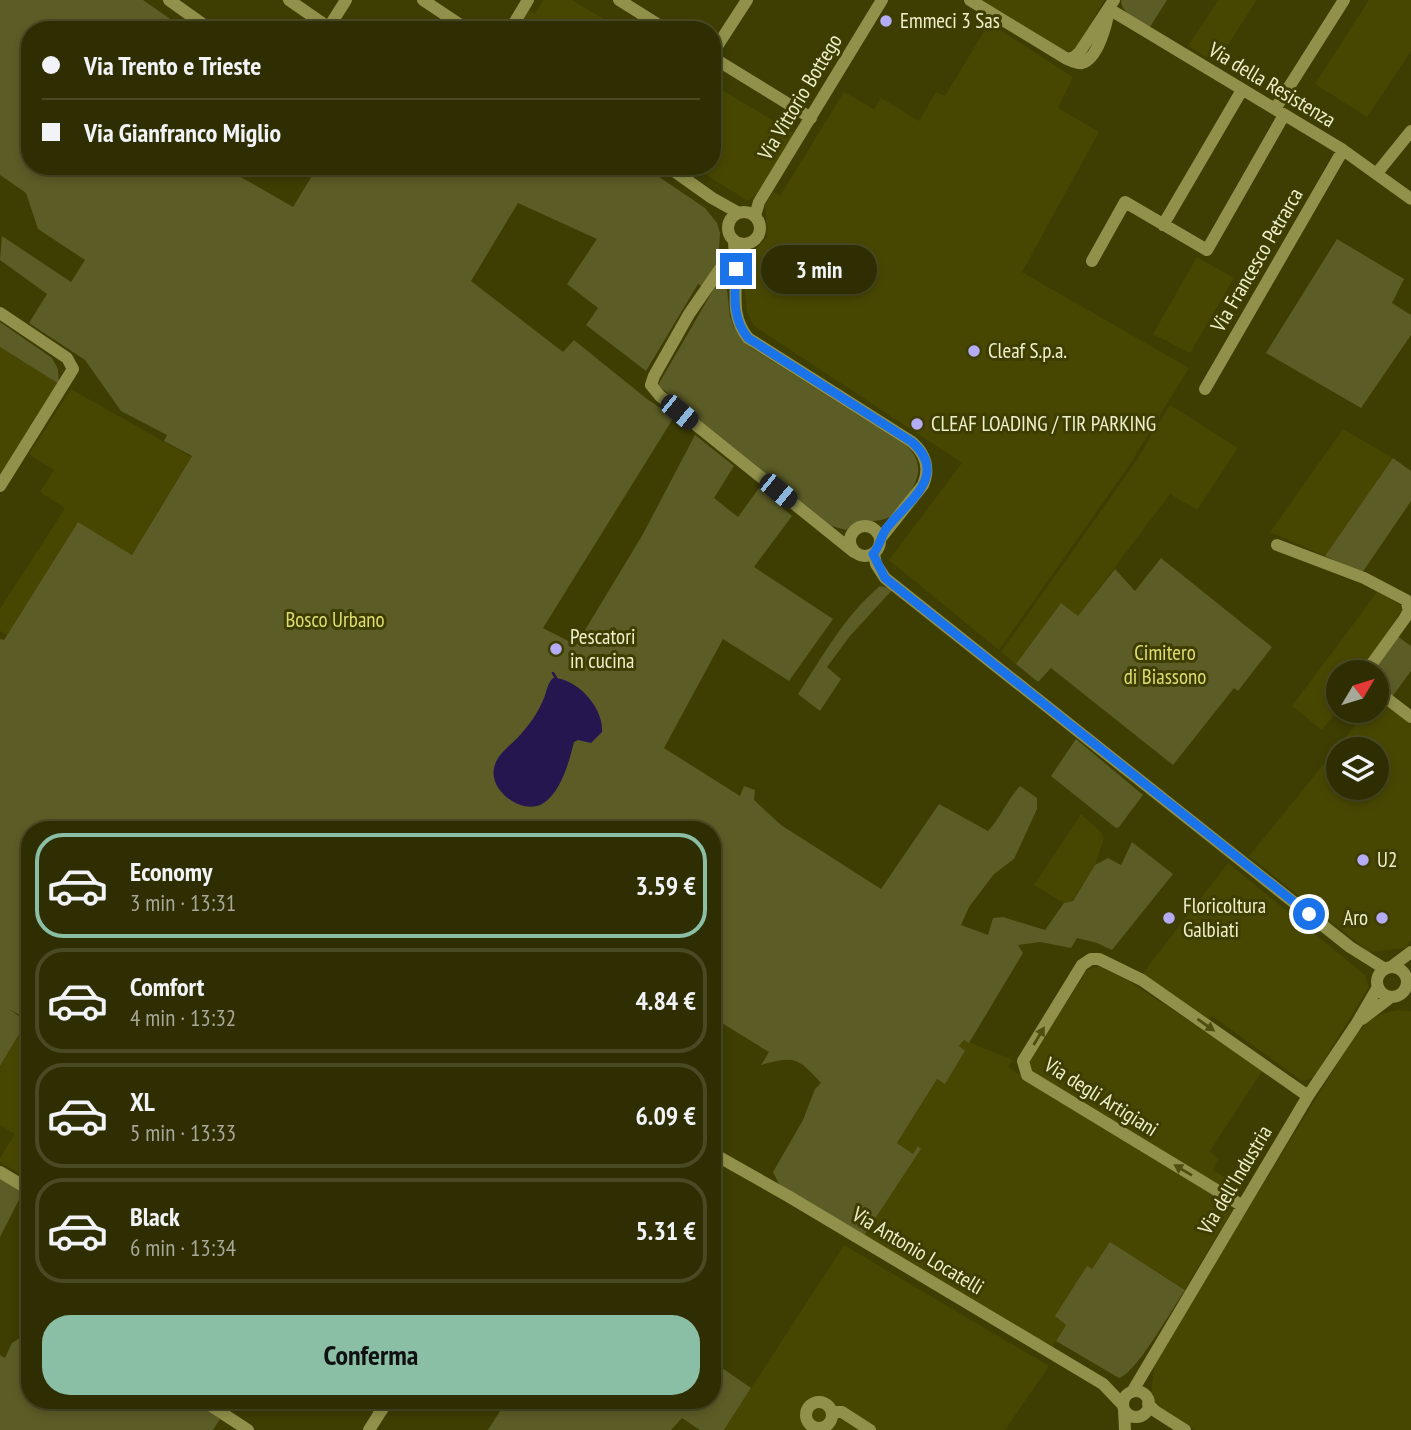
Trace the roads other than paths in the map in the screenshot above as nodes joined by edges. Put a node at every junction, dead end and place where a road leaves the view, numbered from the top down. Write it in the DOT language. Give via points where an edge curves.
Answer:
graph roads {
  1 [pos="169,0"];
  2 [pos="289,0"];
  3 [pos="346,0"];
  4 [pos="423,0"];
  5 [pos="528,0"];
  6 [pos="747,0"];
  7 [pos="882,0"];
  8 [pos="970,0"];
  9 [pos="1344,0"];
  10 [pos="626,2"];
  11 [pos="1111,5"];
  12 [pos="198,21"];
  13 [pos="318,21"];
  14 [pos="332,21"];
  15 [pos="454,21"];
  16 [pos="515,21"];
  17 [pos="654,21"];
  18 [pos="721,42"];
  19 [pos="721,62"];
  20 [pos="1242,90"];
  21 [pos="1279,112"];
  22 [pos="810,118"];
  23 [pos="1411,131"];
  24 [pos="1343,150"];
  25 [pos="1377,173"];
  26 [pos="680,175"];
  27 [pos="712,198"];
  28 [pos="1411,199"];
  29 [pos="737,212"];
  30 [pos="755,216"];
  31 [pos="1163,225"];
  32 [pos="731,234"];
  33 [pos="747,244"];
  34 [pos="729,256"];
  35 [pos="1092,261"];
  36 [pos="736,269"];
  37 [pos="0,313"];
  38 [pos="1205,390"];
  39 [pos="0,486"];
  40 [pos="827,532"];
  41 [pos="850,533"];
  42 [pos="877,533"];
  43 [pos="1277,545"];
  44 [pos="863,554"];
  45 [pos="1375,660"];
  46 [pos="1390,701"];
  47 [pos="1411,717"];
  48 [pos="1350,947"];
  49 [pos="1411,953"];
  50 [pos="1388,968"];
  51 [pos="1408,982"];
  52 [pos="1378,984"];
  53 [pos="1393,997"];
  54 [pos="1411,1003"];
  55 [pos="1357,1023"];
  56 [pos="1308,1096"];
  57 [pos="721,1158"];
  58 [pos="0,1172"];
  59 [pos="21,1184"];
  60 [pos="1241,1205"];
  61 [pos="1150,1360"];
  62 [pos="1127,1400"];
  63 [pos="1145,1408"];
  64 [pos="216,1409"];
  65 [pos="382,1409"];
  66 [pos="832,1412"];
  67 [pos="821,1428"];
  68 [pos="248,1430"];
  69 [pos="369,1430"];
  70 [pos="870,1430"];
  71 [pos="1125,1430"];
  72 [pos="1133,1430"];
  73 [pos="1185,1430"];
  1 -- 12 [label="street"];
  2 -- 13 [label="street"];
  3 -- 14 [label="street"];
  4 -- 15 [label="street"];
  5 -- 16 [label="street"];
  6 -- 18 [label="street"];
  7 -- 22 [label="street, Via Vittorio Bottego"];
  8 -- 11 [label="street" via="1066,59 1079,53"];
  9 -- 21 [label="street"];
  10 -- 17 [label="street"];
  11 -- 20 [label="street, Via della Resistenza"];
  19 -- 22 [label="street"];
  20 -- 21 [label="street, Via della Resistenza"];
  20 -- 31 [label="street"];
  21 -- 24 [label="street, Via della Resistenza"];
  21 -- 31 [label="street" via="1207,250"];
  22 -- 30 [label="street, Via Vittorio Bottego"];
  23 -- 25 [label="street"];
  24 -- 25 [label="street, Via della Resistenza"];
  24 -- 38 [label="street, Via Francesco Petrarca"];
  25 -- 28 [label="street, Via della Resistenza"];
  26 -- 27 [label="street"];
  27 -- 29 [label="street"];
  27 -- 32 [label="street"];
  29 -- 30 [label="street"];
  29 -- 32 [label="street" via="730,220"];
  30 -- 33 [label="street" via="760,232"];
  31 -- 35 [label="street" via="1125,202"];
  32 -- 33 [label="street"];
  32 -- 36 [label="street"];
  33 -- 36 [label="street"];
  34 -- 40 [label="street" via="689,314 652,385"];
  36 -- 42 [label="street" via="735,308 748,338 922,452 925,481 912,501"];
  37 -- 39 [label="street" via="67,358 73,369"];
  40 -- 41 [label="street"];
  40 -- 44 [label="street"];
  41 -- 42 [label="street" via="861,526"];
  41 -- 44 [label="street" via="850,546"];
  42 -- 44 [label="street" via="878,548"];
  43 -- 45 [label="street" via="1364,578 1406,600 1409,610 1405,618"];
  44 -- 48 [label="street"];
  46 -- 47 [label="street"];
  48 -- 50 [label="street"];
  48 -- 52 [label="street"];
  49 -- 50 [label="street"];
  49 -- 51 [label="street"];
  50 -- 51 [label="street" via="1400,970"];
  50 -- 52 [label="street"];
  51 -- 53 [label="street" via="1406,989"];
  52 -- 53 [label="street" via="1385,995"];
  52 -- 55 [label="street, Via dell'Industria"];
  53 -- 54 [label="street"];
  53 -- 55 [label="street, Via dell'Industria"];
  55 -- 56 [label="street, Via dell'Industria"];
  56 -- 60 [label="street, Via dell'Industria"];
  60 -- 56 [label="street, Via degli Artigiani, one-way" via="1027,1075 1023,1061 1082,965 1099,959 1142,980"];
  57 -- 62 [label="street, Via Antonio Locatelli"];
  58 -- 59 [label="street"];
  60 -- 61 [label="street, Via dell'Industria"];
  61 -- 62 [label="street, Via dell'Industria"];
  61 -- 63 [label="street"];
  62 -- 63 [label="street" via="1143,1394"];
  62 -- 63 [label="street" via="1133,1417"];
  62 -- 71 [label="street"];
  63 -- 72 [label="street"];
  63 -- 73 [label="street"];
  64 -- 68 [label="street"];
  65 -- 69 [label="street"];
  66 -- 67 [label="street" via="832,1420"];
  66 -- 67 [label="street" via="823,1402 807,1407 808,1419"];
  66 -- 70 [label="street" via="842,1412"];
}
